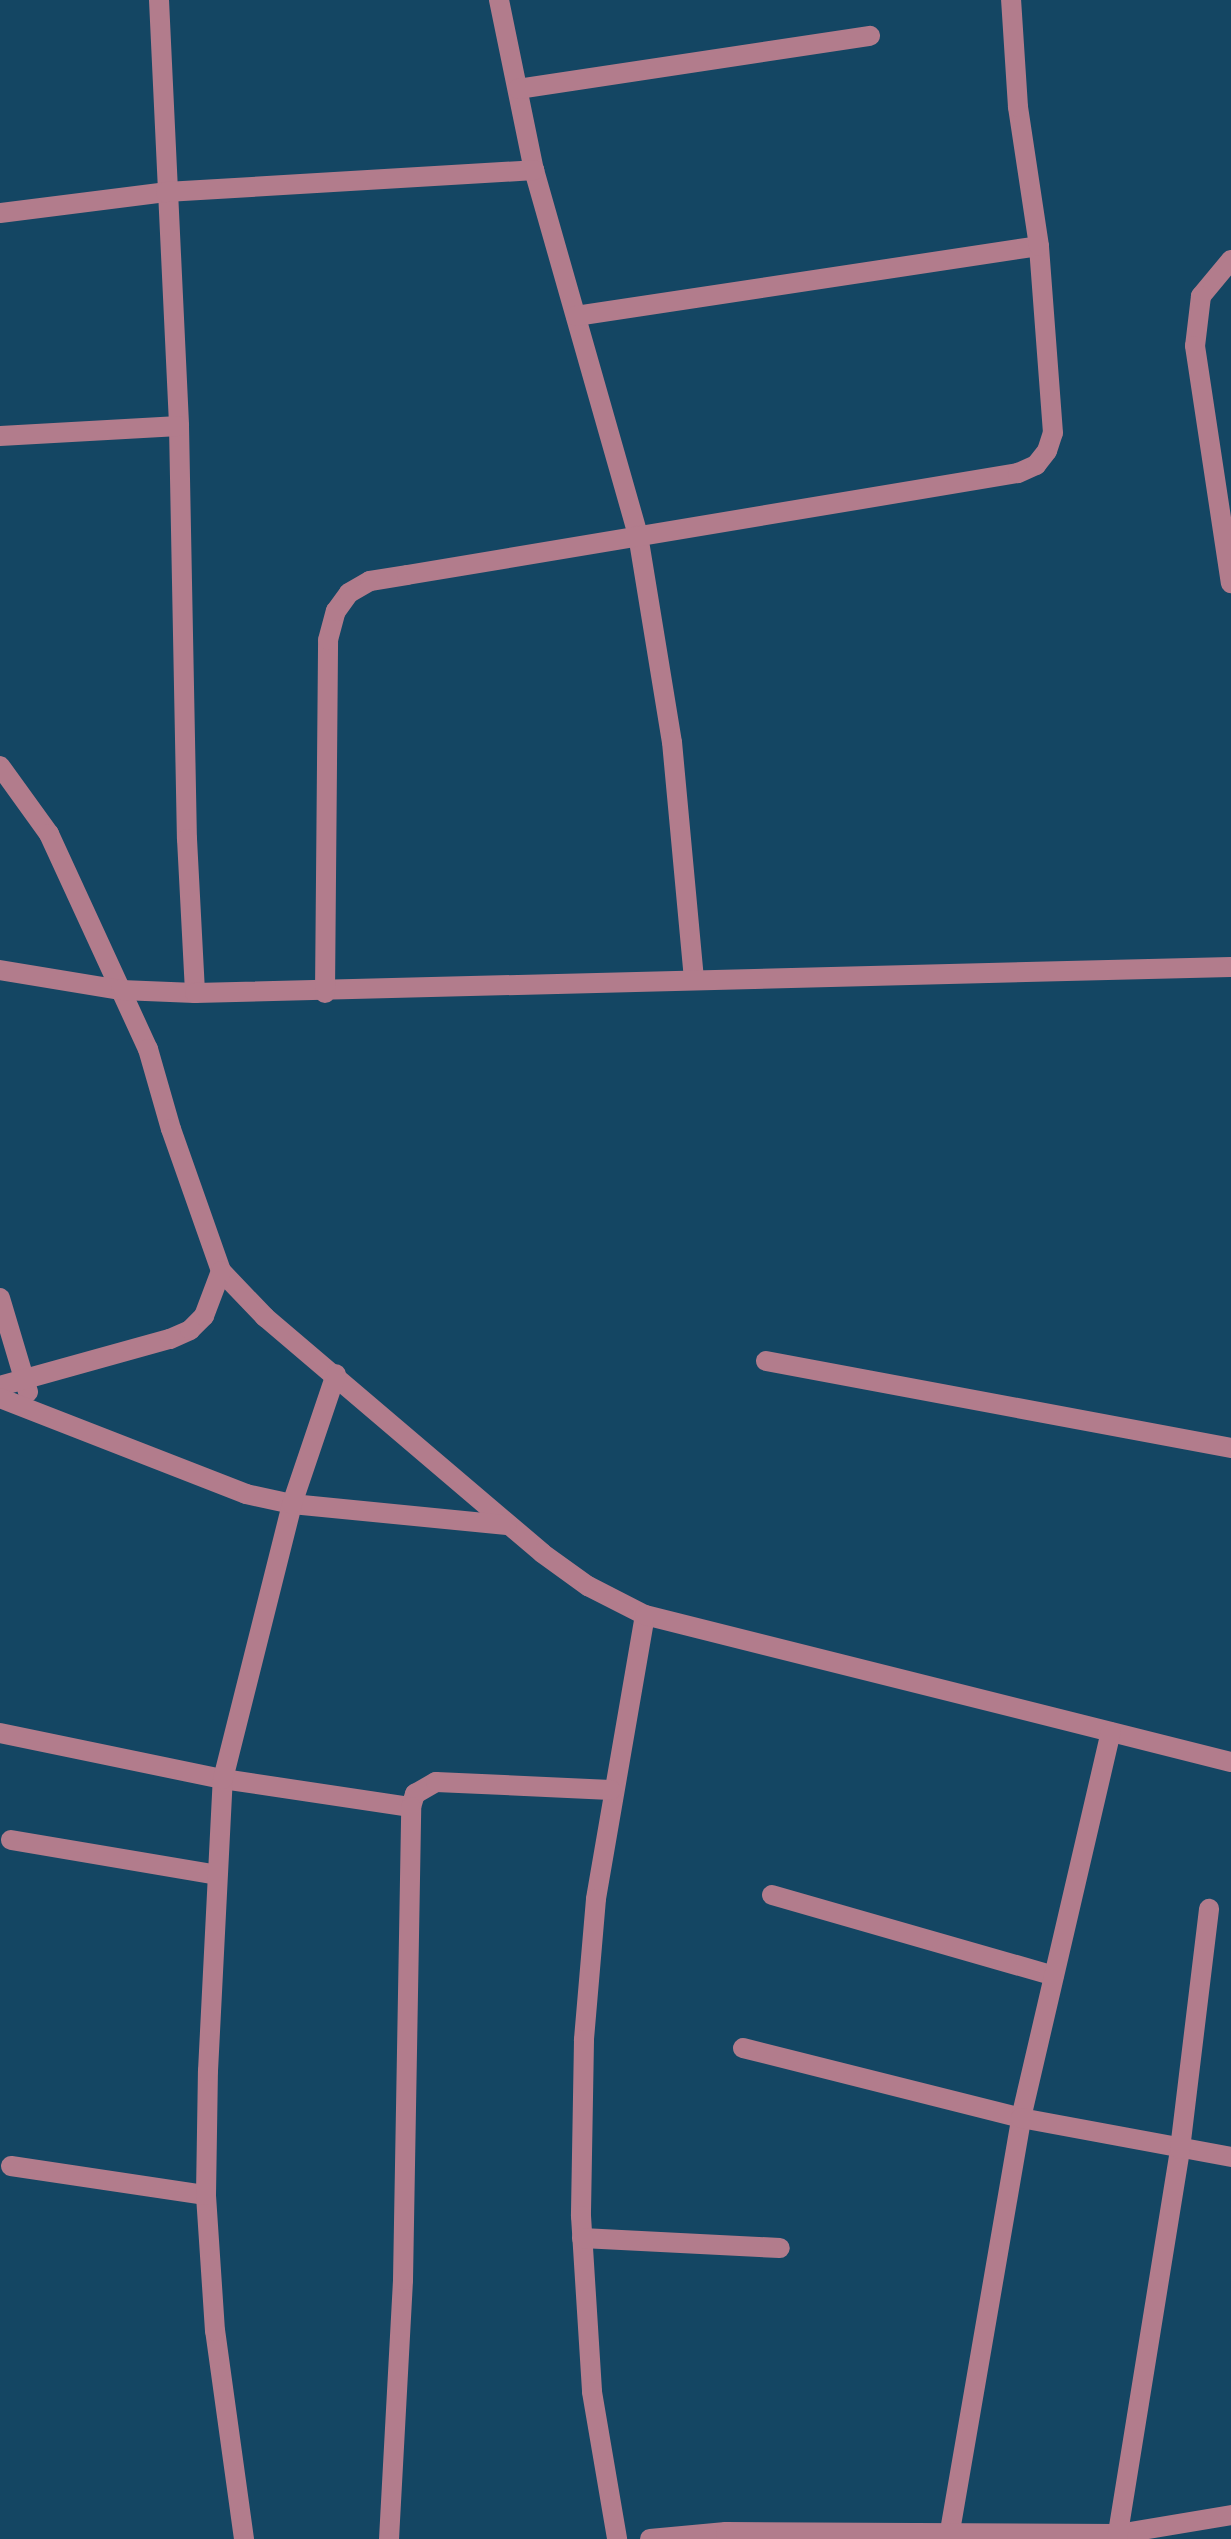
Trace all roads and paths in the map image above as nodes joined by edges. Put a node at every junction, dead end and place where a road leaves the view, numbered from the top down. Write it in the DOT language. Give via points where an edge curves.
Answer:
graph roads {
  1 [pos="159,0"];
  2 [pos="499,0"];
  3 [pos="1011,0"];
  4 [pos="870,36"];
  5 [pos="518,88"];
  6 [pos="534,170"];
  7 [pos="166,192"];
  8 [pos="0,214"];
  9 [pos="1038,246"];
  10 [pos="1231,260"];
  11 [pos="576,316"];
  12 [pos="179,426"];
  13 [pos="0,436"];
  14 [pos="638,535"];
  15 [pos="1231,583"];
  16 [pos="0,766"];
  17 [pos="1231,967"];
  18 [pos="0,970"];
  19 [pos="694,980"];
  20 [pos="121,990"];
  21 [pos="326,993"];
  22 [pos="195,994"];
  23 [pos="222,1271"];
  24 [pos="0,1298"];
  25 [pos="766,1362"];
  26 [pos="336,1374"];
  27 [pos="26,1381"];
  28 [pos="0,1386"];
  29 [pos="0,1398"];
  30 [pos="32,1408"];
  31 [pos="1231,1448"];
  32 [pos="292,1504"];
  33 [pos="507,1525"];
  34 [pos="645,1615"];
  35 [pos="1111,1732"];
  36 [pos="0,1733"];
  37 [pos="1231,1762"];
  38 [pos="223,1779"];
  39 [pos="612,1790"];
  40 [pos="411,1807"];
  41 [pos="10,1840"];
  42 [pos="216,1875"];
  43 [pos="772,1895"];
  44 [pos="1209,1909"];
  45 [pos="1054,1976"];
  46 [pos="743,2048"];
  47 [pos="1020,2118"];
  48 [pos="1180,2148"];
  49 [pos="1231,2157"];
  50 [pos="11,2166"];
  51 [pos="206,2195"];
  52 [pos="582,2238"];
  53 [pos="780,2248"];
  54 [pos="1231,2515"];
  55 [pos="950,2531"];
  56 [pos="1117,2536"];
  57 [pos="244,2539"];
  58 [pos="389,2539"];
  59 [pos="617,2539"];
  60 [pos="650,2539"];
  1 -- 7 [label="street"];
  2 -- 5 [label="street"];
  3 -- 9 [label="street"];
  4 -- 5 [label="street"];
  5 -- 6 [label="street"];
  6 -- 7 [label="street"];
  6 -- 11 [label="street"];
  7 -- 8 [label="street"];
  7 -- 12 [label="street"];
  9 -- 11 [label="street"];
  9 -- 14 [label="street" via="1052,433 1036,465"];
  10 -- 15 [label="street" via="1201,296 1195,346"];
  11 -- 14 [label="street"];
  12 -- 13 [label="street"];
  12 -- 22 [label="street"];
  14 -- 19 [label="street" via="672,742"];
  14 -- 21 [label="street" via="370,581 336,611 328,640"];
  16 -- 20 [label="street" via="49,834"];
  17 -- 19 [label="street"];
  18 -- 20 [label="street"];
  19 -- 21 [label="street"];
  20 -- 22 [label="street"];
  20 -- 23 [label="street" via="148,1049"];
  21 -- 22 [label="street"];
  23 -- 26 [label="street" via="264,1317"];
  23 -- 27 [label="street" via="204,1316 190,1330"];
  24 -- 27 [label="street"];
  25 -- 31 [label="street"];
  26 -- 32 [label="street"];
  26 -- 33 [label="street"];
  27 -- 28 [label="street"];
  27 -- 30 [label="street"];
  29 -- 30 [label="street"];
  30 -- 32 [label="street" via="246,1494"];
  32 -- 33 [label="street"];
  32 -- 38 [label="street"];
  33 -- 34 [label="street" via="588,1586"];
  34 -- 35 [label="street"];
  34 -- 39 [label="street"];
  35 -- 37 [label="street"];
  35 -- 45 [label="street"];
  36 -- 38 [label="street"];
  38 -- 40 [label="street"];
  38 -- 42 [label="street"];
  39 -- 40 [label="street" via="436,1782 415,1794"];
  39 -- 52 [label="street" via="588,1972"];
  40 -- 58 [label="street" via="403,2280"];
  41 -- 42 [label="street"];
  42 -- 51 [label="street"];
  43 -- 45 [label="street"];
  44 -- 48 [label="street"];
  45 -- 47 [label="street"];
  46 -- 47 [label="street"];
  47 -- 48 [label="street"];
  47 -- 55 [label="street"];
  48 -- 49 [label="street"];
  48 -- 56 [label="street"];
  50 -- 51 [label="street"];
  51 -- 57 [label="street" via="215,2331"];
  52 -- 53 [label="street"];
  52 -- 59 [label="street" via="592,2392"];
  54 -- 56 [label="street"];
  55 -- 56 [label="street"];
  55 -- 60 [label="street"];
}
